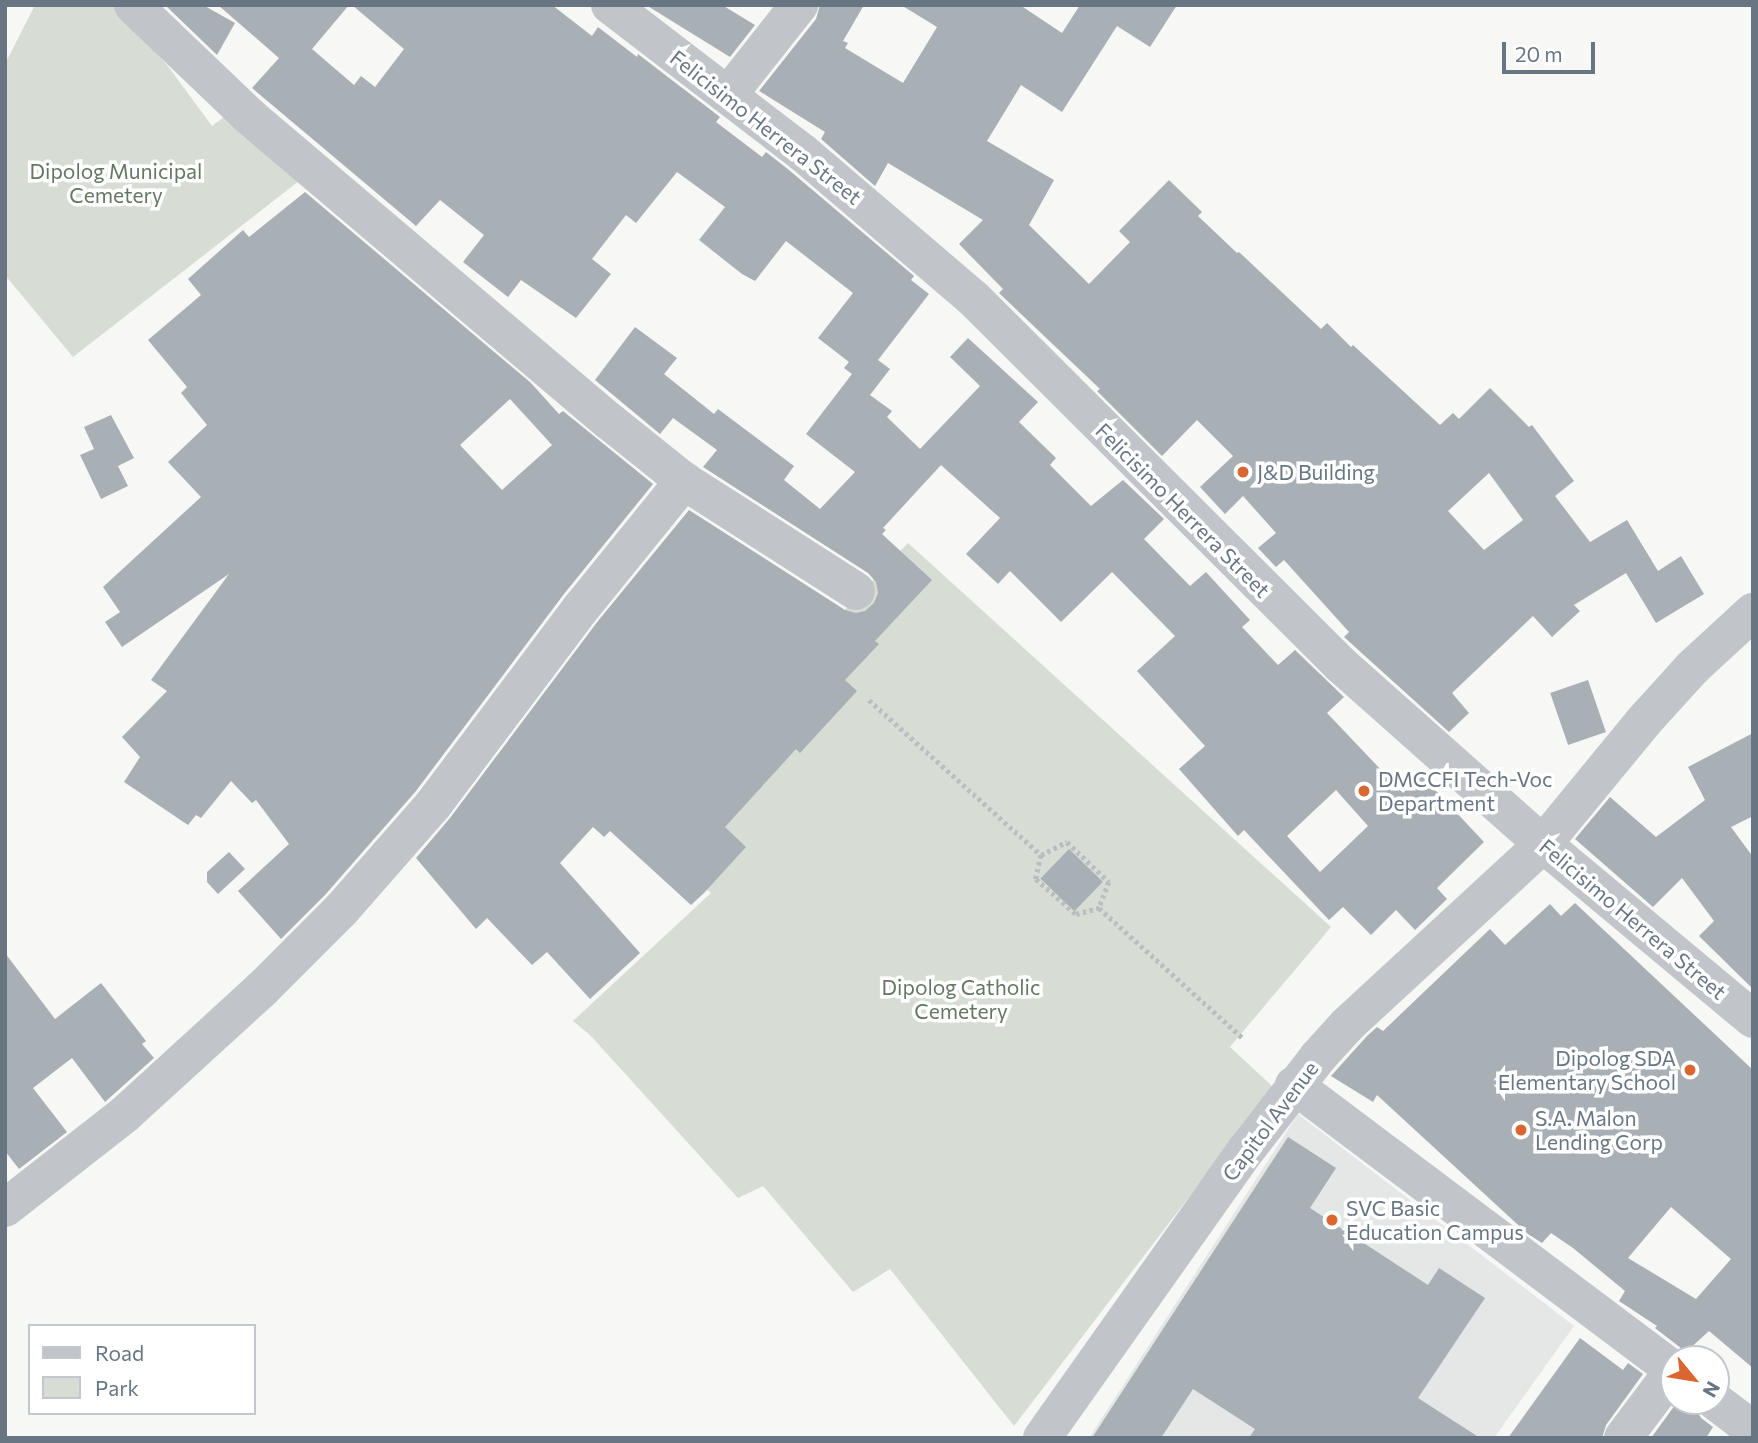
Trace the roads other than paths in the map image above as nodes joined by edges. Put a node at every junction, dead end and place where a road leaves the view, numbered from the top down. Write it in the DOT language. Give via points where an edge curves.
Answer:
graph roads {
  1 [pos="133,5"];
  2 [pos="610,5"];
  3 [pos="799,5"];
  4 [pos="728,94"];
  5 [pos="684,481"];
  6 [pos="856,591"];
  7 [pos="1753,612"];
  8 [pos="1543,844"];
  9 [pos="1753,1019"];
  10 [pos="1294,1085"];
  11 [pos="5,1208"];
  12 [pos="1660,1360"];
  13 [pos="1660,1389"];
  14 [pos="1730,1412"];
  15 [pos="1753,1430"];
  16 [pos="1042,1438"];
  17 [pos="1623,1438"];
  1 -- 5 [label="street" via="249,116"];
  2 -- 4 [label="street, Felicisimo Herrera Street"];
  3 -- 4 [label="street"];
  4 -- 8 [label="street, Felicisimo Herrera Street" via="974,299 1340,664"];
  5 -- 6 [label="street"];
  5 -- 11 [label="street" via="433,804 341,910 124,1115"];
  7 -- 8 [label="street, Capitol Avenue" via="1692,668 1644,721"];
  8 -- 9 [label="street, Felicisimo Herrera Street"];
  8 -- 10 [label="street, Capitol Avenue" via="1347,1025"];
  10 -- 12 [label="street"];
  10 -- 16 [label="street, Capitol Avenue"];
  13 -- 17 [label="street"];
  14 -- 15 [label="street"];
}
